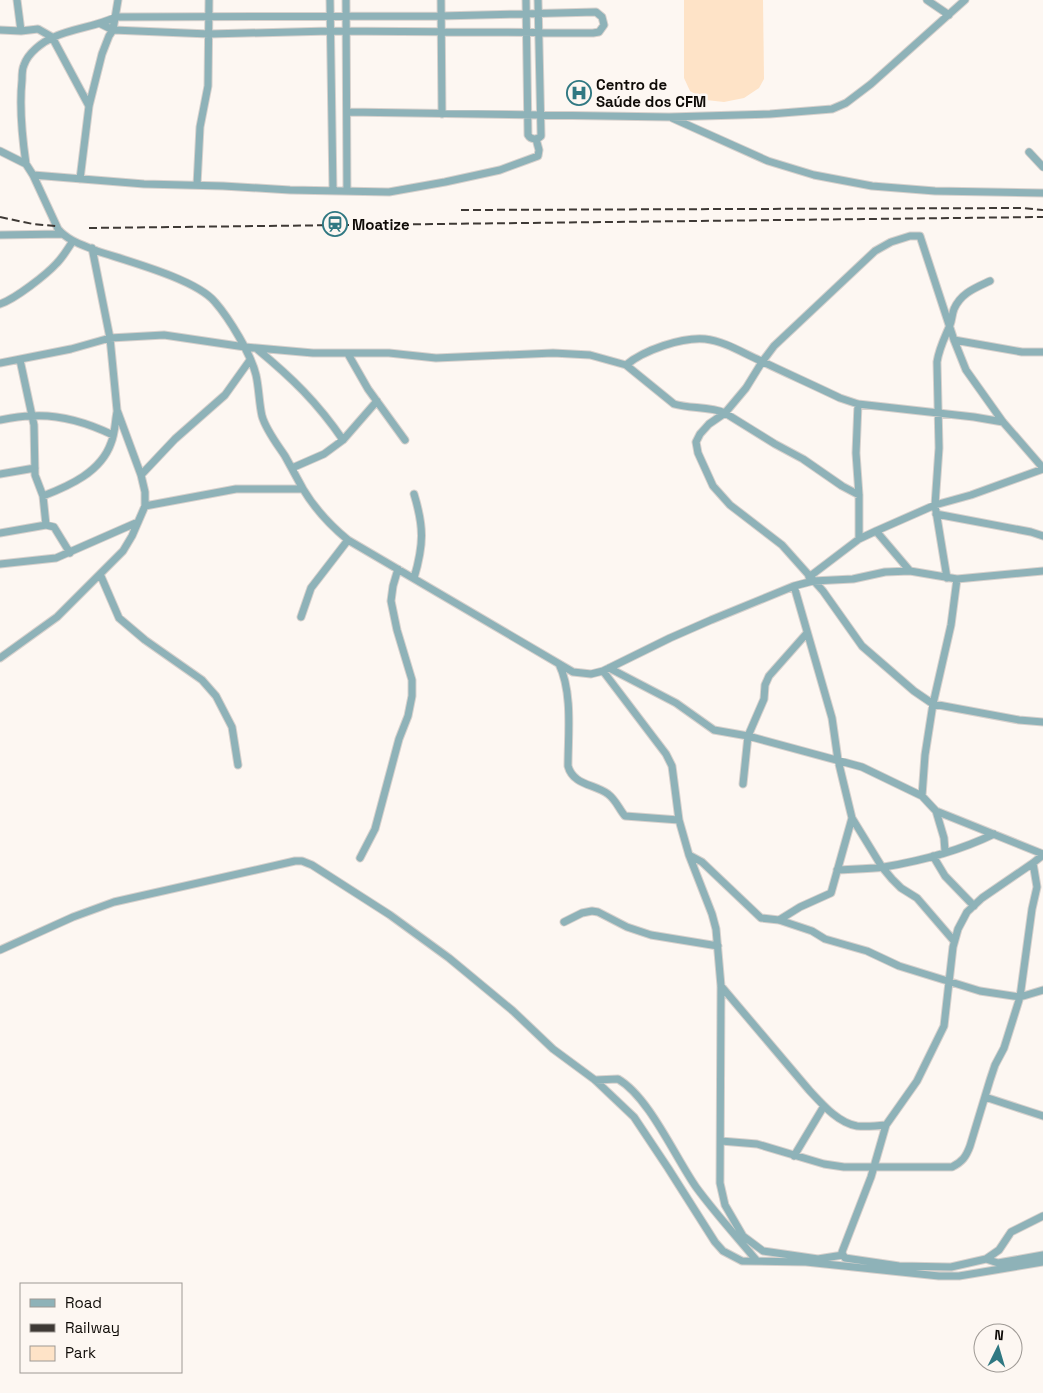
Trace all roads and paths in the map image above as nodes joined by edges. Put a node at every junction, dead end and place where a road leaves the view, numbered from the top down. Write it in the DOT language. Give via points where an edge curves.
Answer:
graph roads {
  1 [pos="16,0"];
  2 [pos="118,0"];
  3 [pos="209,0"];
  4 [pos="330,0"];
  5 [pos="346,0"];
  6 [pos="441,0"];
  7 [pos="526,0"];
  8 [pos="538,0"];
  9 [pos="928,0"];
  10 [pos="965,0"];
  11 [pos="526,14"];
  12 [pos="539,14"];
  13 [pos="346,15"];
  14 [pos="949,15"];
  15 [pos="209,16"];
  16 [pos="330,16"];
  17 [pos="441,16"];
  18 [pos="116,17"];
  19 [pos="101,24"];
  20 [pos="0,30"];
  21 [pos="113,30"];
  22 [pos="21,31"];
  23 [pos="330,31"];
  24 [pos="347,31"];
  25 [pos="526,32"];
  26 [pos="539,32"];
  27 [pos="441,33"];
  28 [pos="209,34"];
  29 [pos="52,37"];
  30 [pos="89,106"];
  31 [pos="347,112"];
  32 [pos="442,114"];
  33 [pos="527,114"];
  34 [pos="541,114"];
  35 [pos="670,117"];
  36 [pos="536,139"];
  37 [pos="0,150"];
  38 [pos="1030,152"];
  39 [pos="26,164"];
  40 [pos="1043,167"];
  41 [pos="33,175"];
  42 [pos="80,179"];
  43 [pos="197,185"];
  44 [pos="333,191"];
  45 [pos="347,191"];
  46 [pos="1043,193"];
  47 [pos="62,234"];
  48 [pos="0,235"];
  49 [pos="73,241"];
  50 [pos="92,248"];
  51 [pos="990,281"];
  52 [pos="0,304"];
  53 [pos="950,324"];
  54 [pos="110,338"];
  55 [pos="954,340"];
  56 [pos="245,347"];
  57 [pos="257,348"];
  58 [pos="1043,352"];
  59 [pos="348,354"];
  60 [pos="20,360"];
  61 [pos="250,360"];
  62 [pos="762,362"];
  63 [pos="0,363"];
  64 [pos="626,364"];
  65 [pos="377,401"];
  66 [pos="858,404"];
  67 [pos="117,410"];
  68 [pos="725,412"];
  69 [pos="939,413"];
  70 [pos="32,416"];
  71 [pos="0,420"];
  72 [pos="1003,422"];
  73 [pos="113,435"];
  74 [pos="343,440"];
  75 [pos="405,440"];
  76 [pos="35,468"];
  77 [pos="292,468"];
  78 [pos="1043,468"];
  79 [pos="0,474"];
  80 [pos="141,475"];
  81 [pos="303,489"];
  82 [pos="414,494"];
  83 [pos="859,495"];
  84 [pos="43,496"];
  85 [pos="935,505"];
  86 [pos="145,506"];
  87 [pos="936,514"];
  88 [pos="138,522"];
  89 [pos="46,525"];
  90 [pos="876,531"];
  91 [pos="0,533"];
  92 [pos="1043,536"];
  93 [pos="859,539"];
  94 [pos="348,540"];
  95 [pos="70,553"];
  96 [pos="0,564"];
  97 [pos="398,570"];
  98 [pos="910,571"];
  99 [pos="1043,571"];
  100 [pos="100,574"];
  101 [pos="414,578"];
  102 [pos="947,578"];
  103 [pos="811,579"];
  104 [pos="957,579"];
  105 [pos="794,586"];
  106 [pos="301,617"];
  107 [pos="807,633"];
  108 [pos="0,658"];
  109 [pos="559,664"];
  110 [pos="606,670"];
  111 [pos="933,704"];
  112 [pos="1043,722"];
  113 [pos="748,736"];
  114 [pos="838,760"];
  115 [pos="238,765"];
  116 [pos="743,784"];
  117 [pos="922,796"];
  118 [pos="936,810"];
  119 [pos="852,818"];
  120 [pos="679,820"];
  121 [pos="994,834"];
  122 [pos="945,851"];
  123 [pos="689,855"];
  124 [pos="1043,855"];
  125 [pos="933,856"];
  126 [pos="360,858"];
  127 [pos="1033,863"];
  128 [pos="882,867"];
  129 [pos="837,870"];
  130 [pos="974,906"];
  131 [pos="779,920"];
  132 [pos="564,922"];
  133 [pos="954,941"];
  134 [pos="718,946"];
  135 [pos="0,950"];
  136 [pos="949,981"];
  137 [pos="722,986"];
  138 [pos="1043,990"];
  139 [pos="1020,997"];
  140 [pos="595,1080"];
  141 [pos="985,1097"];
  142 [pos="824,1106"];
  143 [pos="1043,1116"];
  144 [pos="886,1125"];
  145 [pos="721,1141"];
  146 [pos="794,1156"];
  147 [pos="874,1168"];
  148 [pos="1043,1216"];
  149 [pos="843,1255"];
  150 [pos="1043,1255"];
  151 [pos="986,1259"];
  152 [pos="757,1262"];
  153 [pos="1043,1262"];
  1 -- 22 [label="street"];
  2 -- 18 [label="street"];
  3 -- 15 [label="street"];
  4 -- 16 [label="street"];
  5 -- 13 [label="street"];
  6 -- 17 [label="street"];
  7 -- 11 [label="street"];
  8 -- 12 [label="street"];
  9 -- 14 [label="street"];
  10 -- 14 [label="street"];
  11 -- 12 [label="street"];
  11 -- 17 [label="street"];
  11 -- 25 [label="street"];
  12 -- 26 [label="street"];
  12 -- 26 [label="street" via="596,12 604,25 599,32 593,33"];
  13 -- 16 [label="street"];
  13 -- 17 [label="street"];
  13 -- 24 [label="street"];
  14 -- 35 [label="street" via="871,84 832,110"];
  15 -- 16 [label="street"];
  15 -- 18 [label="street"];
  15 -- 28 [label="street"];
  16 -- 23 [label="street"];
  17 -- 27 [label="street"];
  18 -- 19 [label="street"];
  18 -- 21 [label="street"];
  19 -- 21 [label="street"];
  19 -- 29 [label="street"];
  20 -- 22 [label="street"];
  21 -- 28 [label="street"];
  21 -- 30 [label="street" via="102,54"];
  22 -- 29 [label="street" via="38,29"];
  23 -- 24 [label="street"];
  23 -- 28 [label="street"];
  23 -- 44 [label="street"];
  24 -- 27 [label="street"];
  24 -- 31 [label="street"];
  25 -- 26 [label="street"];
  25 -- 27 [label="street"];
  25 -- 33 [label="street"];
  26 -- 34 [label="street"];
  27 -- 32 [label="street"];
  28 -- 43 [label="street" via="208,86 200,127"];
  29 -- 30 [label="street"];
  29 -- 39 [label="street" via="31,53 23,66 20,99"];
  30 -- 42 [label="street"];
  31 -- 32 [label="street"];
  31 -- 45 [label="street"];
  32 -- 33 [label="street"];
  33 -- 34 [label="street"];
  33 -- 36 [label="street" via="528,135"];
  34 -- 35 [label="street"];
  34 -- 36 [label="street" via="541,136"];
  35 -- 46 [label="street" via="768,160 814,175 908,189"];
  36 -- 45 [label="street" via="538,156 500,170 389,192"];
  37 -- 39 [label="street"];
  38 -- 40 [label="street"];
  39 -- 41 [label="street"];
  41 -- 42 [label="street"];
  41 -- 47 [label="street"];
  42 -- 43 [label="street"];
  43 -- 44 [label="street"];
  44 -- 45 [label="street"];
  47 -- 48 [label="street"];
  47 -- 49 [label="street"];
  49 -- 50 [label="street"];
  49 -- 52 [label="street" via="56,264 20,294"];
  50 -- 54 [label="street"];
  50 -- 56 [label="street" via="201,290 215,301"];
  51 -- 53 [label="street" via="961,297"];
  53 -- 55 [label="street"];
  53 -- 62 [label="street" via="920,236 910,236 875,251 774,346"];
  53 -- 69 [label="street" via="938,351"];
  54 -- 56 [label="street" via="164,335"];
  54 -- 60 [label="street"];
  54 -- 67 [label="street"];
  55 -- 58 [label="street" via="1022,352"];
  55 -- 72 [label="street" via="966,370"];
  56 -- 57 [label="street"];
  56 -- 61 [label="street"];
  57 -- 59 [label="street"];
  57 -- 74 [label="street" via="308,394"];
  59 -- 64 [label="street" via="389,353 436,358 553,353 590,355"];
  59 -- 65 [label="street"];
  60 -- 63 [label="street"];
  60 -- 70 [label="street"];
  61 -- 77 [label="street" via="256,375 262,417"];
  61 -- 80 [label="street" via="225,396 175,439"];
  62 -- 64 [label="street" via="730,346 706,339 663,346"];
  62 -- 66 [label="street"];
  62 -- 68 [label="street" via="746,388"];
  64 -- 68 [label="street" via="674,404"];
  65 -- 74 [label="street"];
  65 -- 75 [label="street"];
  66 -- 69 [label="street"];
  66 -- 83 [label="street" via="856,453"];
  67 -- 73 [label="street"];
  67 -- 80 [label="street"];
  68 -- 83 [label="street"];
  68 -- 103 [label="street" via="709,424 696,442 713,486 730,505 782,545"];
  69 -- 72 [label="street"];
  69 -- 85 [label="street"];
  70 -- 71 [label="street"];
  70 -- 73 [label="street" via="90,424"];
  70 -- 76 [label="street"];
  72 -- 78 [label="street"];
  73 -- 84 [label="street" via="101,459 85,476"];
  74 -- 77 [label="street" via="324,454"];
  76 -- 79 [label="street"];
  76 -- 84 [label="street"];
  77 -- 81 [label="street"];
  78 -- 85 [label="street"];
  80 -- 86 [label="street"];
  81 -- 86 [label="street" via="236,489"];
  81 -- 94 [label="street" via="334,529"];
  82 -- 101 [label="street" via="422,536"];
  83 -- 93 [label="street"];
  84 -- 89 [label="street"];
  85 -- 87 [label="street"];
  85 -- 90 [label="street"];
  86 -- 88 [label="street"];
  87 -- 92 [label="street"];
  87 -- 102 [label="street"];
  88 -- 95 [label="street"];
  88 -- 100 [label="street" via="122,551"];
  89 -- 91 [label="street"];
  89 -- 95 [label="street" via="54,527"];
  90 -- 93 [label="street"];
  90 -- 98 [label="street"];
  93 -- 103 [label="street"];
  94 -- 97 [label="street"];
  94 -- 106 [label="street" via="311,588"];
  95 -- 96 [label="street" via="56,558"];
  97 -- 101 [label="street"];
  97 -- 126 [label="street" via="392,601 412,680 412,696 375,829"];
  98 -- 102 [label="street"];
  98 -- 103 [label="street" via="853,579"];
  99 -- 104 [label="street"];
  100 -- 108 [label="street" via="57,617"];
  100 -- 115 [label="street" via="119,618 202,680 216,696 232,727"];
  101 -- 109 [label="street"];
  102 -- 104 [label="street"];
  103 -- 105 [label="street"];
  103 -- 111 [label="street" via="862,646"];
  104 -- 111 [label="street" via="952,625"];
  105 -- 107 [label="street"];
  105 -- 110 [label="street" via="670,638"];
  107 -- 113 [label="street" via="769,676 764,700"];
  107 -- 114 [label="street" via="832,718"];
  109 -- 110 [label="street" via="573,672 591,674"];
  109 -- 120 [label="street" via="568,698 570,774 606,793 624,816"];
  110 -- 113 [label="street" via="676,703 714,730"];
  110 -- 120 [label="street" via="672,766"];
  111 -- 112 [label="street"];
  111 -- 117 [label="street"];
  113 -- 114 [label="street"];
  113 -- 116 [label="street"];
  114 -- 117 [label="street" via="862,767"];
  114 -- 119 [label="street"];
  117 -- 118 [label="street"];
  118 -- 121 [label="street"];
  118 -- 122 [label="street"];
  119 -- 128 [label="street"];
  119 -- 129 [label="street"];
  120 -- 123 [label="street"];
  121 -- 122 [label="street" via="970,845"];
  121 -- 124 [label="street"];
  122 -- 125 [label="street"];
  123 -- 131 [label="street" via="702,862 756,915"];
  123 -- 134 [label="street" via="712,914"];
  124 -- 127 [label="street"];
  125 -- 128 [label="street"];
  125 -- 130 [label="street" via="946,876"];
  127 -- 130 [label="street"];
  127 -- 139 [label="street" via="1037,887"];
  128 -- 129 [label="street"];
  128 -- 133 [label="street" via="901,888 916,898"];
  129 -- 131 [label="street" via="831,893"];
  130 -- 133 [label="street" via="967,912"];
  131 -- 136 [label="street" via="825,939 867,950 899,966"];
  132 -- 134 [label="street" via="592,911 651,935"];
  133 -- 136 [label="street"];
  134 -- 137 [label="street"];
  135 -- 140 [label="street" via="114,902 302,861 390,915 449,958 553,1049"];
  136 -- 139 [label="street" via="980,991"];
  136 -- 144 [label="street" via="944,1026 917,1081"];
  137 -- 142 [label="street"];
  137 -- 145 [label="street"];
  138 -- 139 [label="street"];
  139 -- 141 [label="street"];
  140 -- 152 [label="street" via="634,1117 718,1246 742,1261"];
  140 -- 152 [label="street" via="618,1079 630,1087 697,1188"];
  141 -- 143 [label="street"];
  141 -- 147 [label="street" via="970,1146 961,1163 952,1167"];
  142 -- 144 [label="street" via="852,1124"];
  142 -- 146 [label="street"];
  144 -- 147 [label="street"];
  145 -- 146 [label="street" via="757,1144"];
  145 -- 149 [label="street" via="720,1183 725,1205 743,1236 763,1251 818,1259"];
  146 -- 147 [label="street" via="824,1164"];
  147 -- 149 [label="street"];
  148 -- 151 [label="street" via="1011,1232 999,1250"];
  149 -- 151 [label="street" via="845,1258 908,1266 951,1267"];
  150 -- 151 [label="street" via="998,1263"];
  152 -- 153 [label="street" via="806,1262 950,1276"];
}
